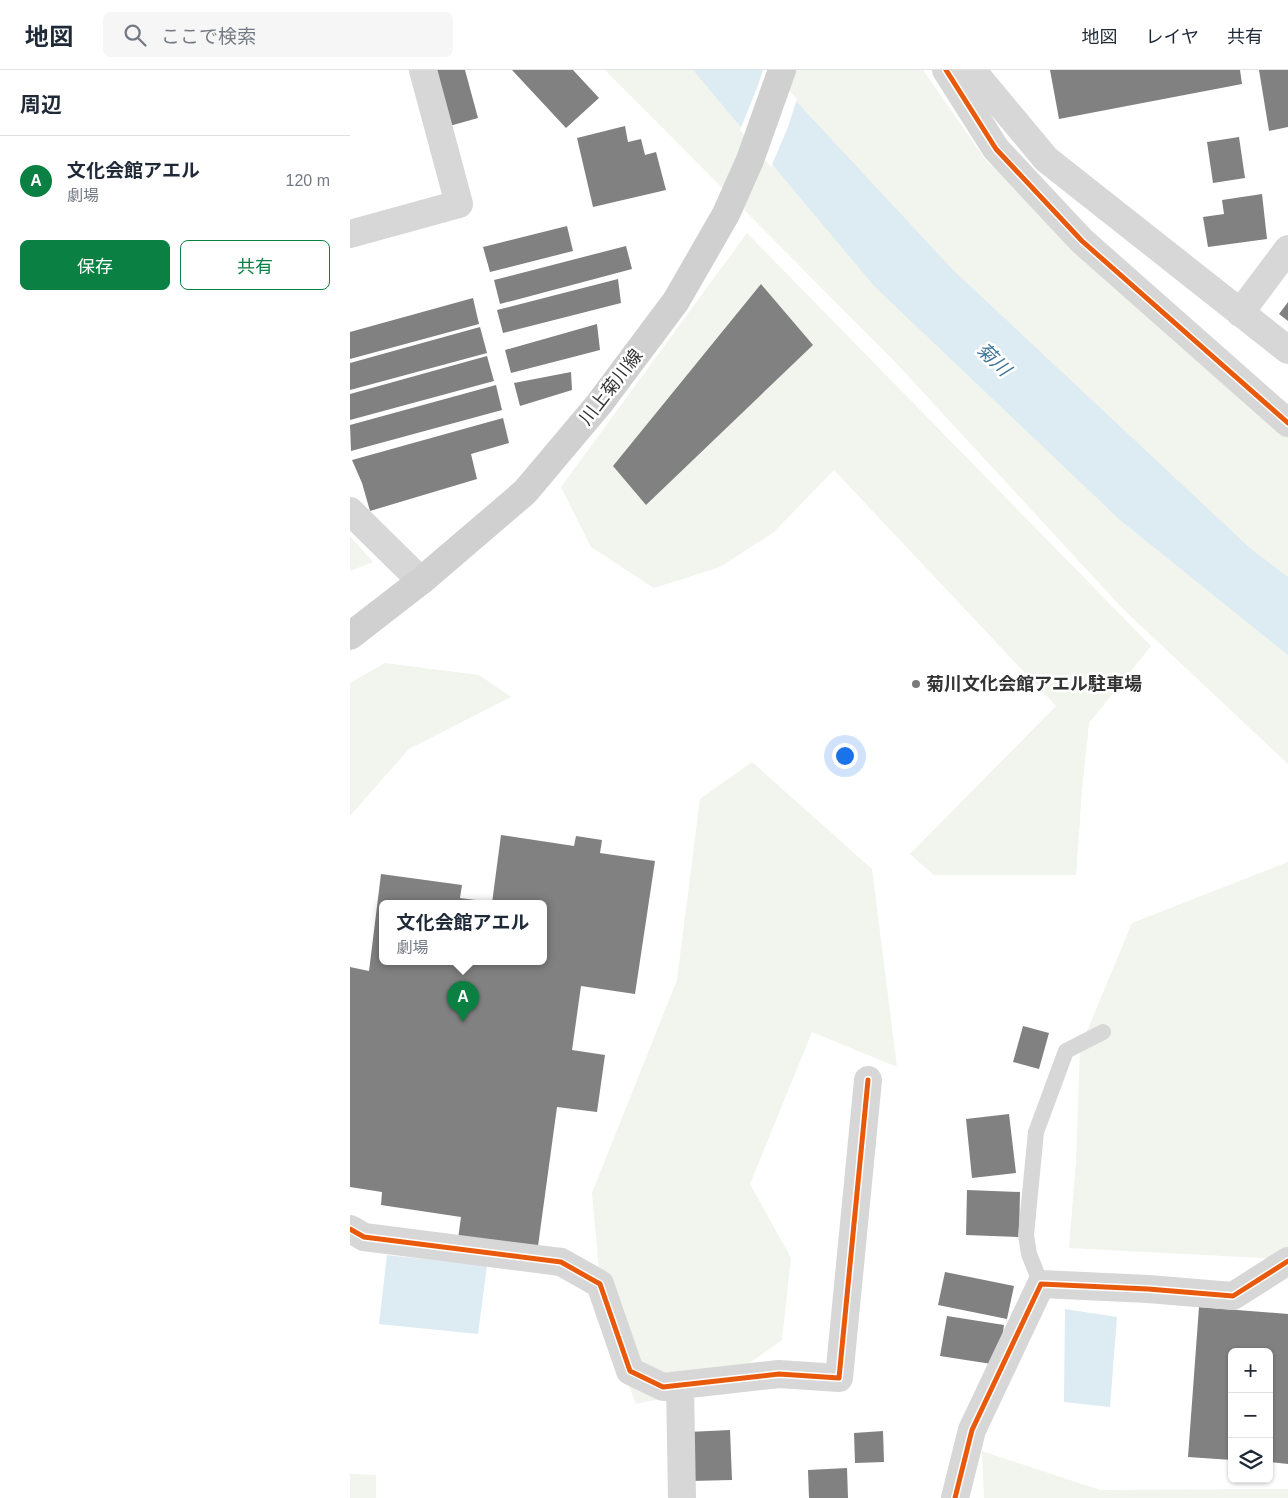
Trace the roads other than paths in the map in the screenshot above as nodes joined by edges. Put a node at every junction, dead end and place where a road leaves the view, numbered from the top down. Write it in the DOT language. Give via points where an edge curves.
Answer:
graph roads {
  1 [pos="423,70"];
  2 [pos="782,70"];
  3 [pos="946,70"];
  4 [pos="972,70"];
  5 [pos="350,234"];
  6 [pos="1288,249"];
  7 [pos="1240,313"];
  8 [pos="1288,350"];
  9 [pos="1288,423"];
  10 [pos="350,511"];
  11 [pos="421,581"];
  12 [pos="350,636"];
  13 [pos="1103,1032"];
  14 [pos="868,1080"];
  15 [pos="350,1229"];
  16 [pos="1288,1261"];
  17 [pos="1040,1284"];
  18 [pos="680,1385"];
  19 [pos="682,1498"];
  20 [pos="955,1498"];
  1 -- 5 [label="street" via="459,204"];
  2 -- 11 [label="main road, 川上菊川線" via="750,160 726,214 676,301 599,404 525,492"];
  3 -- 9 [label="street" via="996,148 1082,241"];
  4 -- 7 [label="street" via="1046,159"];
  6 -- 7 [label="street"];
  7 -- 8 [label="street"];
  10 -- 11 [label="street"];
  11 -- 12 [label="main road, 川上菊川線"];
  13 -- 17 [label="lane" via="1066,1052 1036,1132 1026,1235"];
  14 -- 18 [label="street" via="839,1378 779,1374"];
  15 -- 18 [label="street" via="364,1237 561,1262 600,1284 630,1371 663,1387"];
  16 -- 17 [label="street" via="1233,1296"];
  17 -- 20 [label="street" via="972,1430"];
  18 -- 19 [label="street"];
}
